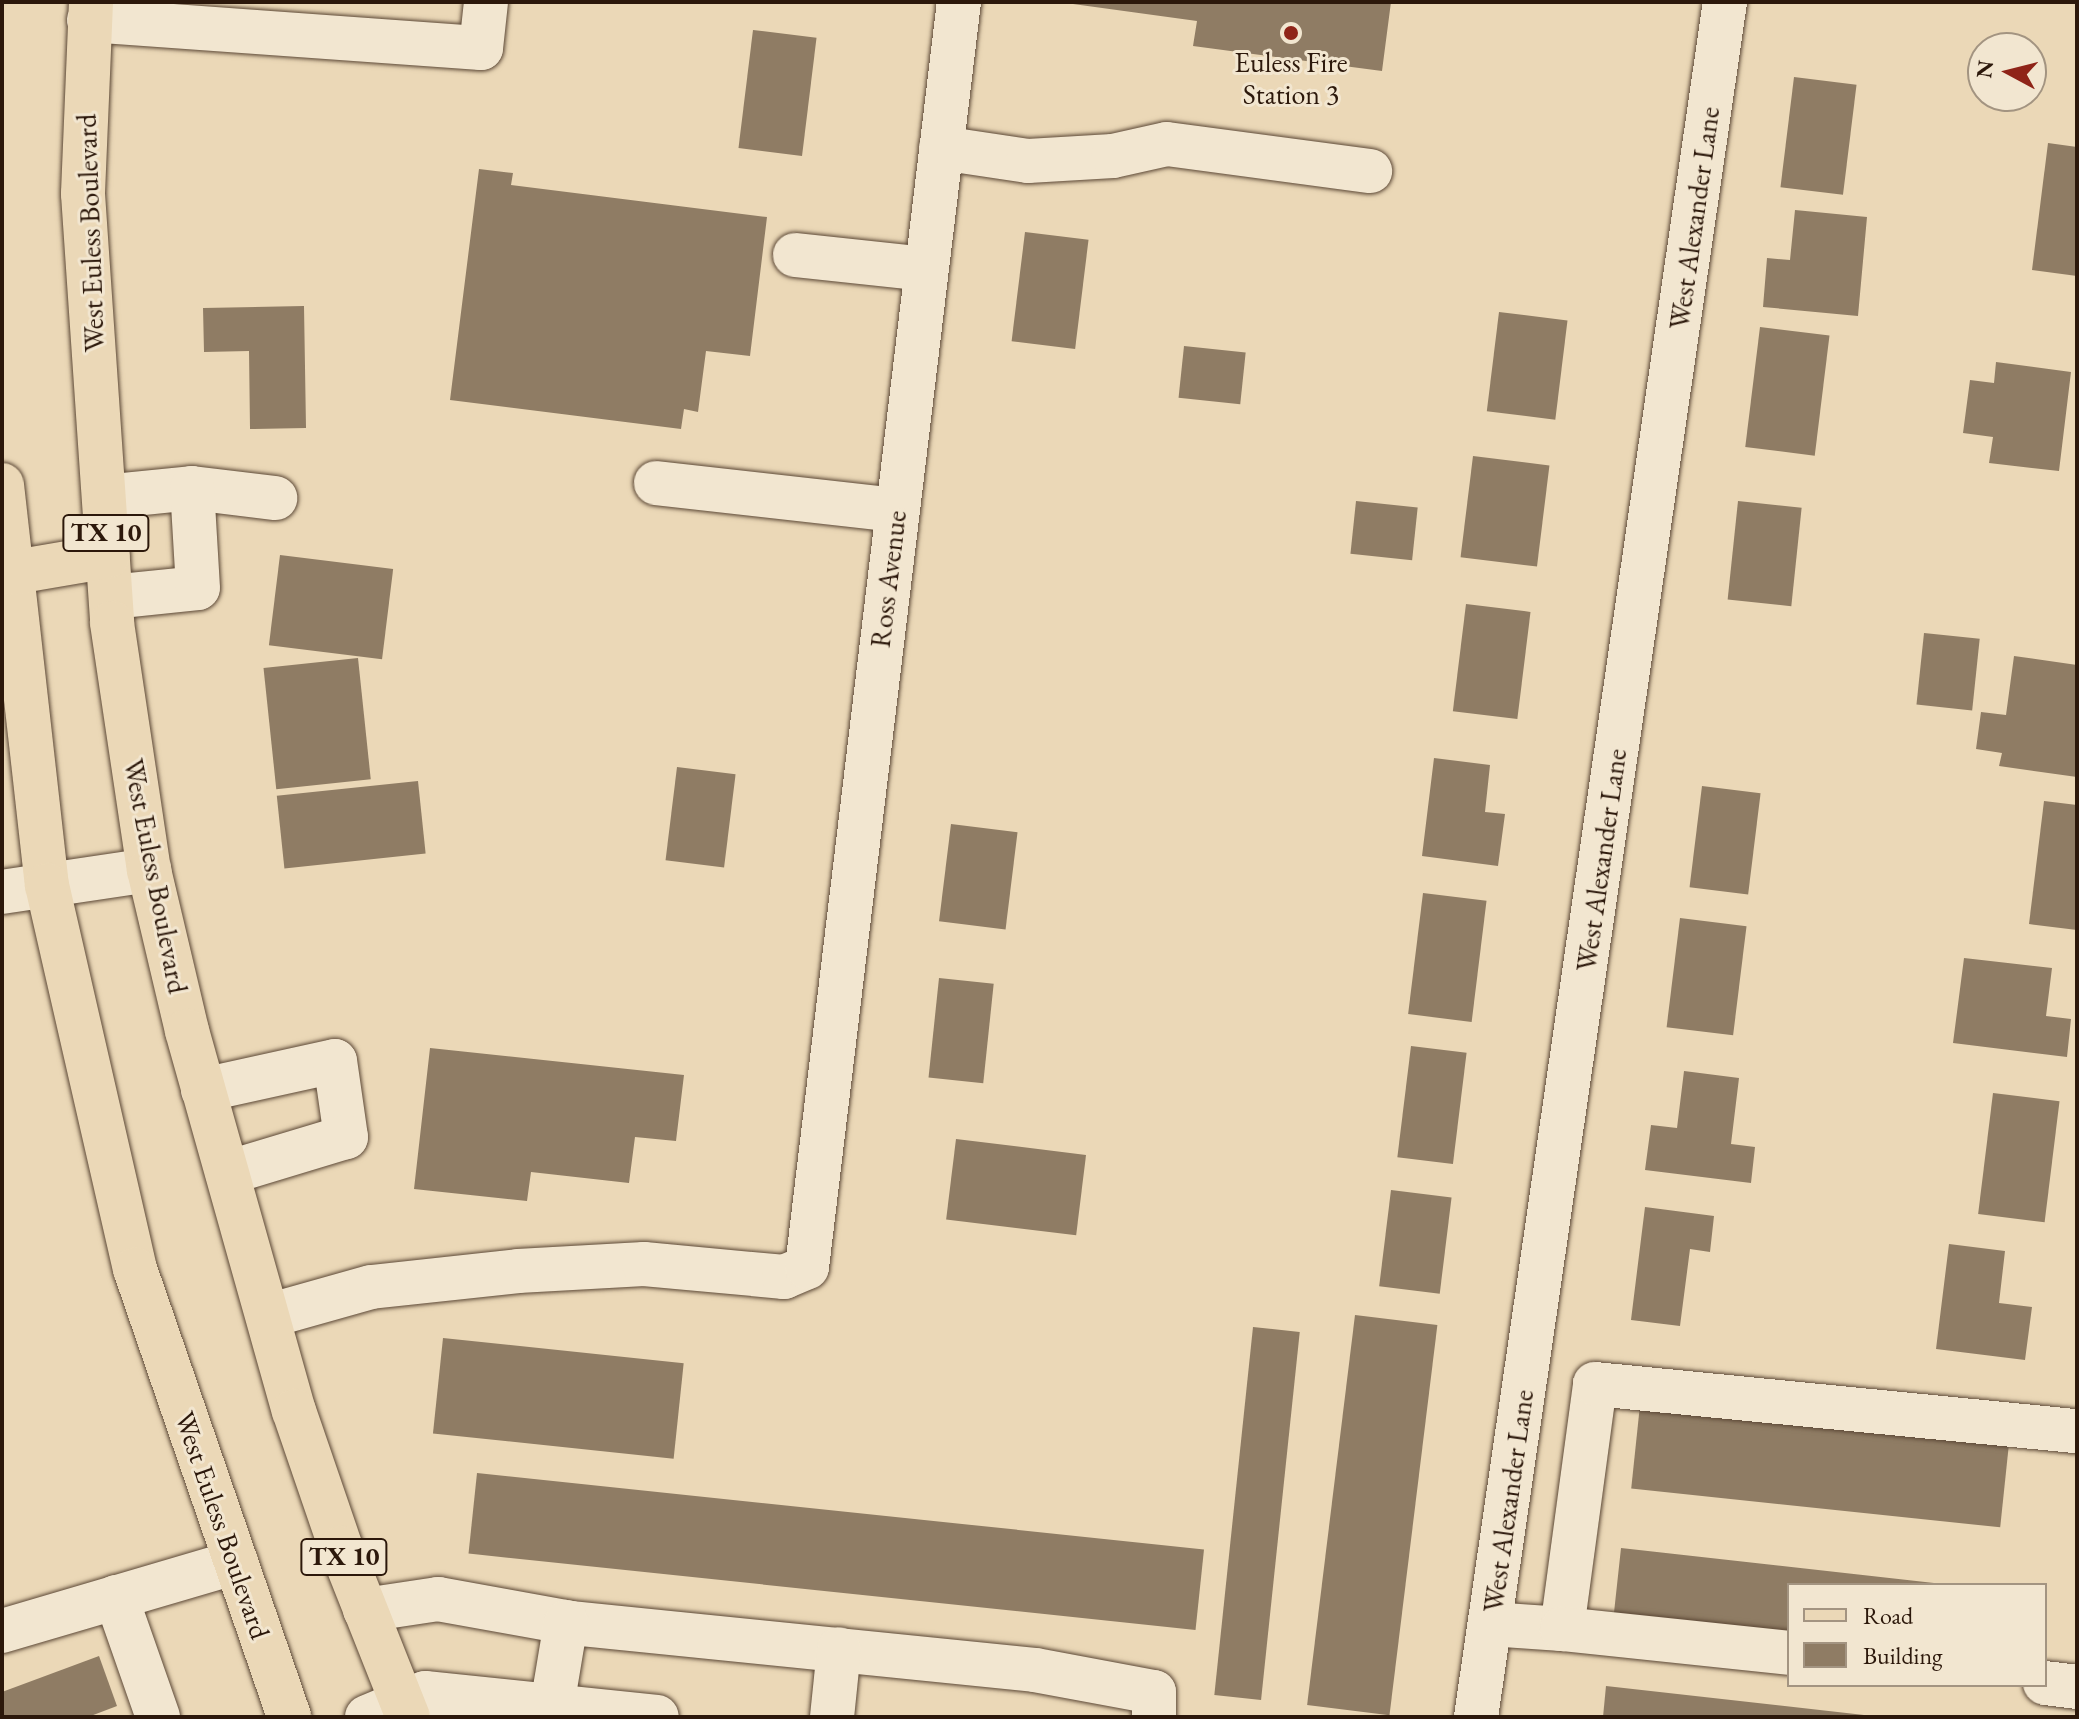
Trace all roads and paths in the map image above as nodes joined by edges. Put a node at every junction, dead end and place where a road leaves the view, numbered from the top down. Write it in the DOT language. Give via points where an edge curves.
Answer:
graph roads {
  1 [pos="486,2"];
  2 [pos="959,2"];
  3 [pos="1725,2"];
  4 [pos="90,11"];
  5 [pos="242,17"];
  6 [pos="941,148"];
  7 [pos="1370,171"];
  8 [pos="795,255"];
  9 [pos="926,269"];
  10 [pos="656,483"];
  11 [pos="192,488"];
  12 [pos="104,497"];
  13 [pos="275,498"];
  14 [pos="3,508"];
  15 [pos="897,510"];
  16 [pos="9,573"];
  17 [pos="109,576"];
  18 [pos="149,870"];
  19 [pos="47,885"];
  20 [pos="2,892"];
  21 [pos="203,1090"];
  22 [pos="227,1173"];
  23 [pos="268,1316"];
  24 [pos="1526,1376"];
  25 [pos="1595,1384"];
  26 [pos="2077,1431"];
  27 [pos="236,1562"];
  28 [pos="116,1597"];
  29 [pos="365,1610"];
  30 [pos="566,1622"];
  31 [pos="1490,1624"];
  32 [pos="1562,1629"];
  33 [pos="2,1631"];
  34 [pos="839,1649"];
  35 [pos="1787,1653"];
  36 [pos="2047,1683"];
  37 [pos="2077,1687"];
  38 [pos="552,1706"];
  39 [pos="392,1711"];
  40 [pos="158,1717"];
  41 [pos="289,1717"];
  42 [pos="657,1717"];
  43 [pos="832,1717"];
  44 [pos="1154,1717"];
  45 [pos="1476,1717"];
  1 -- 5 [label="street" via="481,48"];
  2 -- 6 [label="street, Ross Avenue"];
  3 -- 24 [label="street, West Alexander Lane"];
  4 -- 5 [label="street"];
  4 -- 12 [label="main road, West Euless Boulevard / TX 10" via="83,194"];
  6 -- 7 [label="street" via="1028,161 1113,156 1167,144"];
  6 -- 9 [label="street, Ross Avenue"];
  8 -- 9 [label="street"];
  9 -- 15 [label="street, Ross Avenue"];
  10 -- 15 [label="street"];
  11 -- 12 [label="street"];
  11 -- 13 [label="street"];
  11 -- 17 [label="street" via="198,588"];
  12 -- 17 [label="main road, West Euless Boulevard / TX 10"];
  14 -- 16 [label="main road, West Euless Boulevard"];
  15 -- 23 [label="street, Ross Avenue" via="807,1267 784,1277 644,1264 518,1271 371,1287"];
  16 -- 17 [label="main road"];
  16 -- 19 [label="main road, West Euless Boulevard"];
  17 -- 18 [label="main road, West Euless Boulevard / TX 10"];
  18 -- 19 [label="street"];
  18 -- 21 [label="main road, West Euless Boulevard / TX 10"];
  19 -- 20 [label="street"];
  19 -- 27 [label="main road, West Euless Boulevard" via="135,1269"];
  21 -- 22 [label="main road, West Euless Boulevard / TX 10"];
  21 -- 22 [label="street" via="335,1061 346,1137"];
  22 -- 23 [label="main road, West Euless Boulevard / TX 10"];
  23 -- 29 [label="main road, West Euless Boulevard / TX 10" via="294,1411"];
  24 -- 25 [label="street"];
  24 -- 31 [label="street, West Alexander Lane"];
  25 -- 26 [label="street"];
  25 -- 32 [label="street"];
  27 -- 28 [label="street"];
  27 -- 41 [label="main road, West Euless Boulevard"];
  28 -- 33 [label="street"];
  28 -- 40 [label="street"];
  29 -- 30 [label="street" via="438,1599"];
  29 -- 39 [label="main road, West Euless Boulevard / TX 10"];
  30 -- 34 [label="street"];
  30 -- 38 [label="street"];
  31 -- 32 [label="street"];
  31 -- 45 [label="street, West Alexander Lane"];
  32 -- 35 [label="street"];
  34 -- 43 [label="street"];
  34 -- 44 [label="street" via="1035,1670 1154,1692"];
  36 -- 37 [label="street"];
  38 -- 39 [label="street" via="425,1693"];
  38 -- 42 [label="street"];
}
